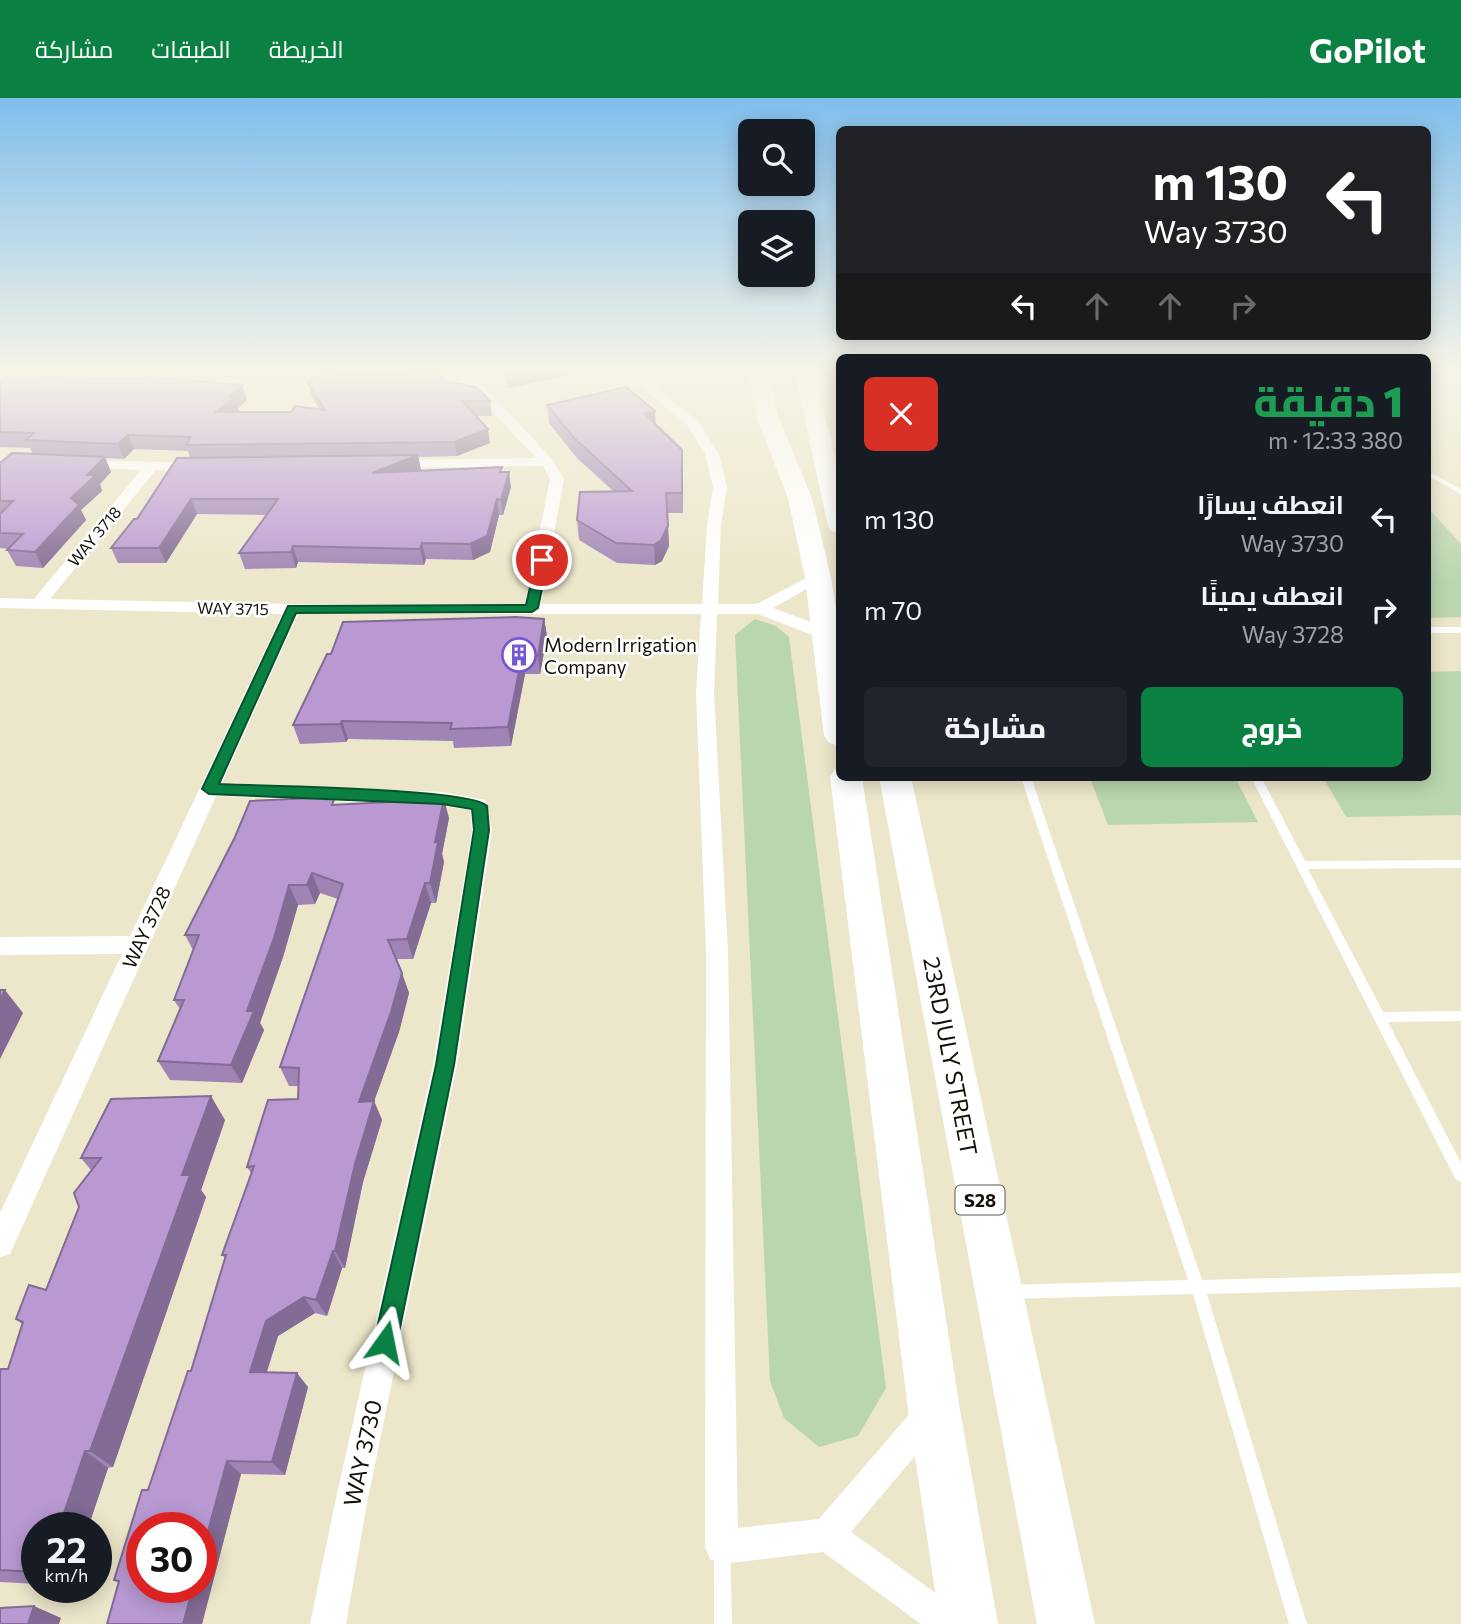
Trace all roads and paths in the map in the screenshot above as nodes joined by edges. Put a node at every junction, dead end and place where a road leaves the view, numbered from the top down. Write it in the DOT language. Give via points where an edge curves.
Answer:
graph roads {
  1 [pos="529,442"];
  2 [pos="704,442"];
  3 [pos="778,442"];
  4 [pos="821,442"];
  5 [pos="547,462"];
  6 [pos="69,463"];
  7 [pos="383,464"];
  8 [pos="219,466"];
  9 [pos="151,467"];
  10 [pos="1431,475"];
  11 [pos="1461,492"];
  12 [pos="836,509"];
  13 [pos="818,578"];
  14 [pos="0,603"];
  15 [pos="37,605"];
  16 [pos="532,608"];
  17 [pos="292,609"];
  18 [pos="709,609"];
  19 [pos="760,609"];
  20 [pos="1431,630"];
  21 [pos="1461,630"];
  22 [pos="826,634"];
  23 [pos="836,707"];
  24 [pos="847,781"];
  25 [pos="896,781"];
  26 [pos="1027,781"];
  27 [pos="1258,781"];
  28 [pos="209,789"];
  29 [pos="1301,864"];
  30 [pos="1461,864"];
  31 [pos="138,945"];
  32 [pos="0,946"];
  33 [pos="1461,1016"];
  34 [pos="1380,1017"];
  35 [pos="1461,1176"];
  36 [pos="0,1244"];
  37 [pos="1461,1280"];
  38 [pos="1198,1288"];
  39 [pos="999,1292"];
  40 [pos="934,1410"];
  41 [pos="827,1535"];
  42 [pos="722,1547"];
  43 [pos="328,1624"];
  44 [pos="723,1624"];
  45 [pos="950,1624"];
  46 [pos="969,1624"];
  47 [pos="1066,1624"];
  48 [pos="1298,1624"];
  1 -- 5 [label="street"];
  2 -- 18 [label="street" via="715,462 720,487"];
  3 -- 13 [label="main road" via="800,498"];
  4 -- 12 [label="main road"];
  5 -- 7 [label="street"];
  5 -- 16 [label="street" via="557,487"];
  6 -- 9 [label="street"];
  8 -- 9 [label="street"];
  9 -- 15 [label="street, WAY 3718"];
  10 -- 11 [label="lane"];
  13 -- 19 [label="street, WAY 3715"];
  13 -- 22 [label="main road"];
  14 -- 15 [label="street, WAY 3715"];
  15 -- 17 [label="street, WAY 3715"];
  16 -- 17 [label="street, WAY 3715"];
  16 -- 18 [label="street, WAY 3715"];
  17 -- 28 [label="street, WAY 3728"];
  18 -- 19 [label="street, WAY 3715"];
  18 -- 42 [label="street" via="705,692 717,951"];
  19 -- 22 [label="street, WAY 3715"];
  20 -- 21 [label="lane"];
  22 -- 23 [label="main road"];
  24 -- 40 [label="main road"];
  25 -- 39 [label="main road, 23RD JULY STREET / S28"];
  26 -- 38 [label="lane"];
  27 -- 29 [label="lane"];
  28 -- 31 [label="street, WAY 3728"];
  28 -- 43 [label="street, WAY 3730" via="442,799 479,806 482,830 445,1065"];
  29 -- 30 [label="lane"];
  29 -- 34 [label="lane"];
  31 -- 32 [label="street"];
  31 -- 36 [label="street, WAY 3728"];
  33 -- 34 [label="lane"];
  34 -- 35 [label="lane"];
  37 -- 38 [label="lane"];
  38 -- 39 [label="lane"];
  38 -- 48 [label="lane"];
  39 -- 47 [label="main road, 23RD JULY STREET / S28"];
  40 -- 41 [label="street"];
  40 -- 46 [label="main road"];
  41 -- 42 [label="street"];
  41 -- 45 [label="street"];
  42 -- 44 [label="lane"];
}
